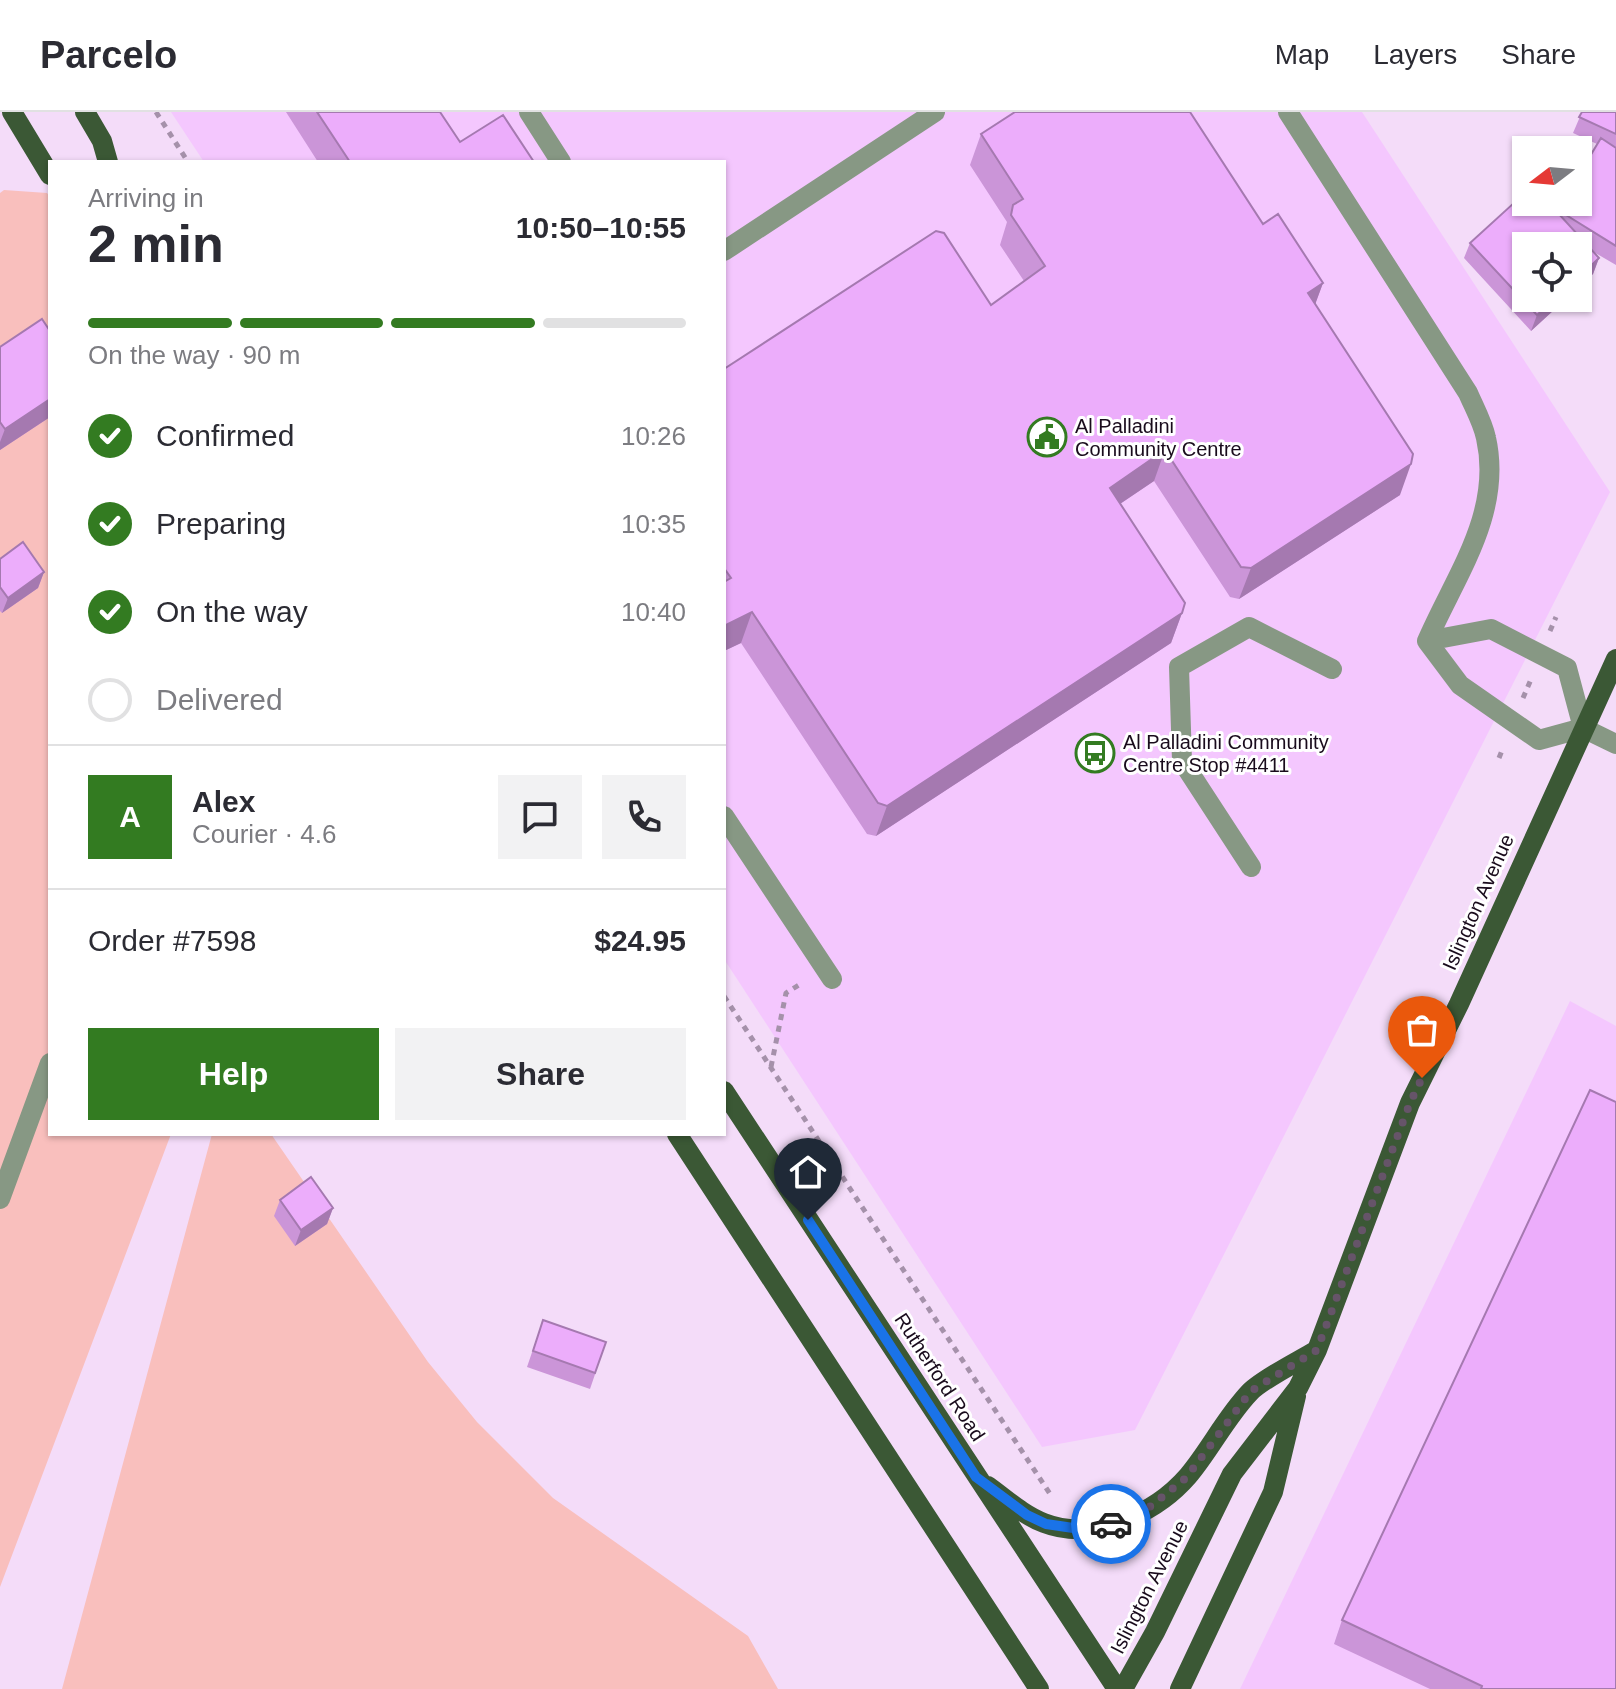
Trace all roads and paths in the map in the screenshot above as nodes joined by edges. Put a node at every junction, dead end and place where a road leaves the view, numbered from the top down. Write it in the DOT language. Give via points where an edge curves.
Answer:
graph roads {
  1 [pos="12,112"];
  2 [pos="85,112"];
  3 [pos="156,112"];
  4 [pos="529,112"];
  5 [pos="935,112"];
  6 [pos="1288,112"];
  7 [pos="107,160"];
  8 [pos="187,160"];
  9 [pos="560,160"];
  10 [pos="48,172"];
  11 [pos="726,250"];
  12 [pos="1556,617"];
  13 [pos="1427,641"];
  14 [pos="1541,654"];
  15 [pos="1616,659"];
  16 [pos="1332,669"];
  17 [pos="1513,723"];
  18 [pos="1583,728"];
  19 [pos="1616,744"];
  20 [pos="1499,758"];
  21 [pos="726,819"];
  22 [pos="1251,867"];
  23 [pos="828,974"];
  24 [pos="726,999"];
  25 [pos="48,1068"];
  26 [pos="771,1068"];
  27 [pos="726,1094"];
  28 [pos="678,1136"];
  29 [pos="0,1199"];
  30 [pos="1317,1350"];
  31 [pos="1298,1388"];
  32 [pos="976,1477"];
  33 [pos="1056,1498"];
  34 [pos="1039,1689"];
  35 [pos="1117,1689"];
  36 [pos="1123,1689"];
  37 [pos="1180,1689"];
  1 -- 10 [label="main road"];
  2 -- 7 [label="main road"];
  3 -- 8 [label="path"];
  4 -- 9 [label="street"];
  5 -- 11 [label="street"];
  6 -- 13 [label="street" via="1468,393 1486,438 1490,487 1479,534"];
  12 -- 14 [label="path"];
  13 -- 14 [label="street" via="1491,629"];
  13 -- 17 [label="street" via="1460,685"];
  14 -- 17 [label="path"];
  14 -- 18 [label="street" via="1567,668"];
  15 -- 18 [label="main road, Islington Avenue"];
  16 -- 22 [label="street" via="1249,627 1179,667 1182,761"];
  17 -- 18 [label="street" via="1539,740"];
  17 -- 20 [label="path"];
  18 -- 19 [label="street"];
  18 -- 30 [label="main road, Islington Avenue" via="1410,1103"];
  21 -- 23 [label="street"];
  23 -- 26 [label="path" via="786,993"];
  24 -- 26 [label="path"];
  25 -- 29 [label="street"];
  26 -- 33 [label="path"];
  27 -- 32 [label="main road, Rutherford Road"];
  28 -- 34 [label="main road"];
  30 -- 31 [label="main road, Islington Avenue"];
  30 -- 32 [label="main road" via="1251,1391 1186,1478 1120,1522 1080,1529 1046,1524"];
  31 -- 36 [label="main road, Islington Avenue" via="1232,1474"];
  31 -- 37 [label="main road, Islington Avenue" via="1273,1492"];
  32 -- 35 [label="main road, Rutherford Road"];
}
